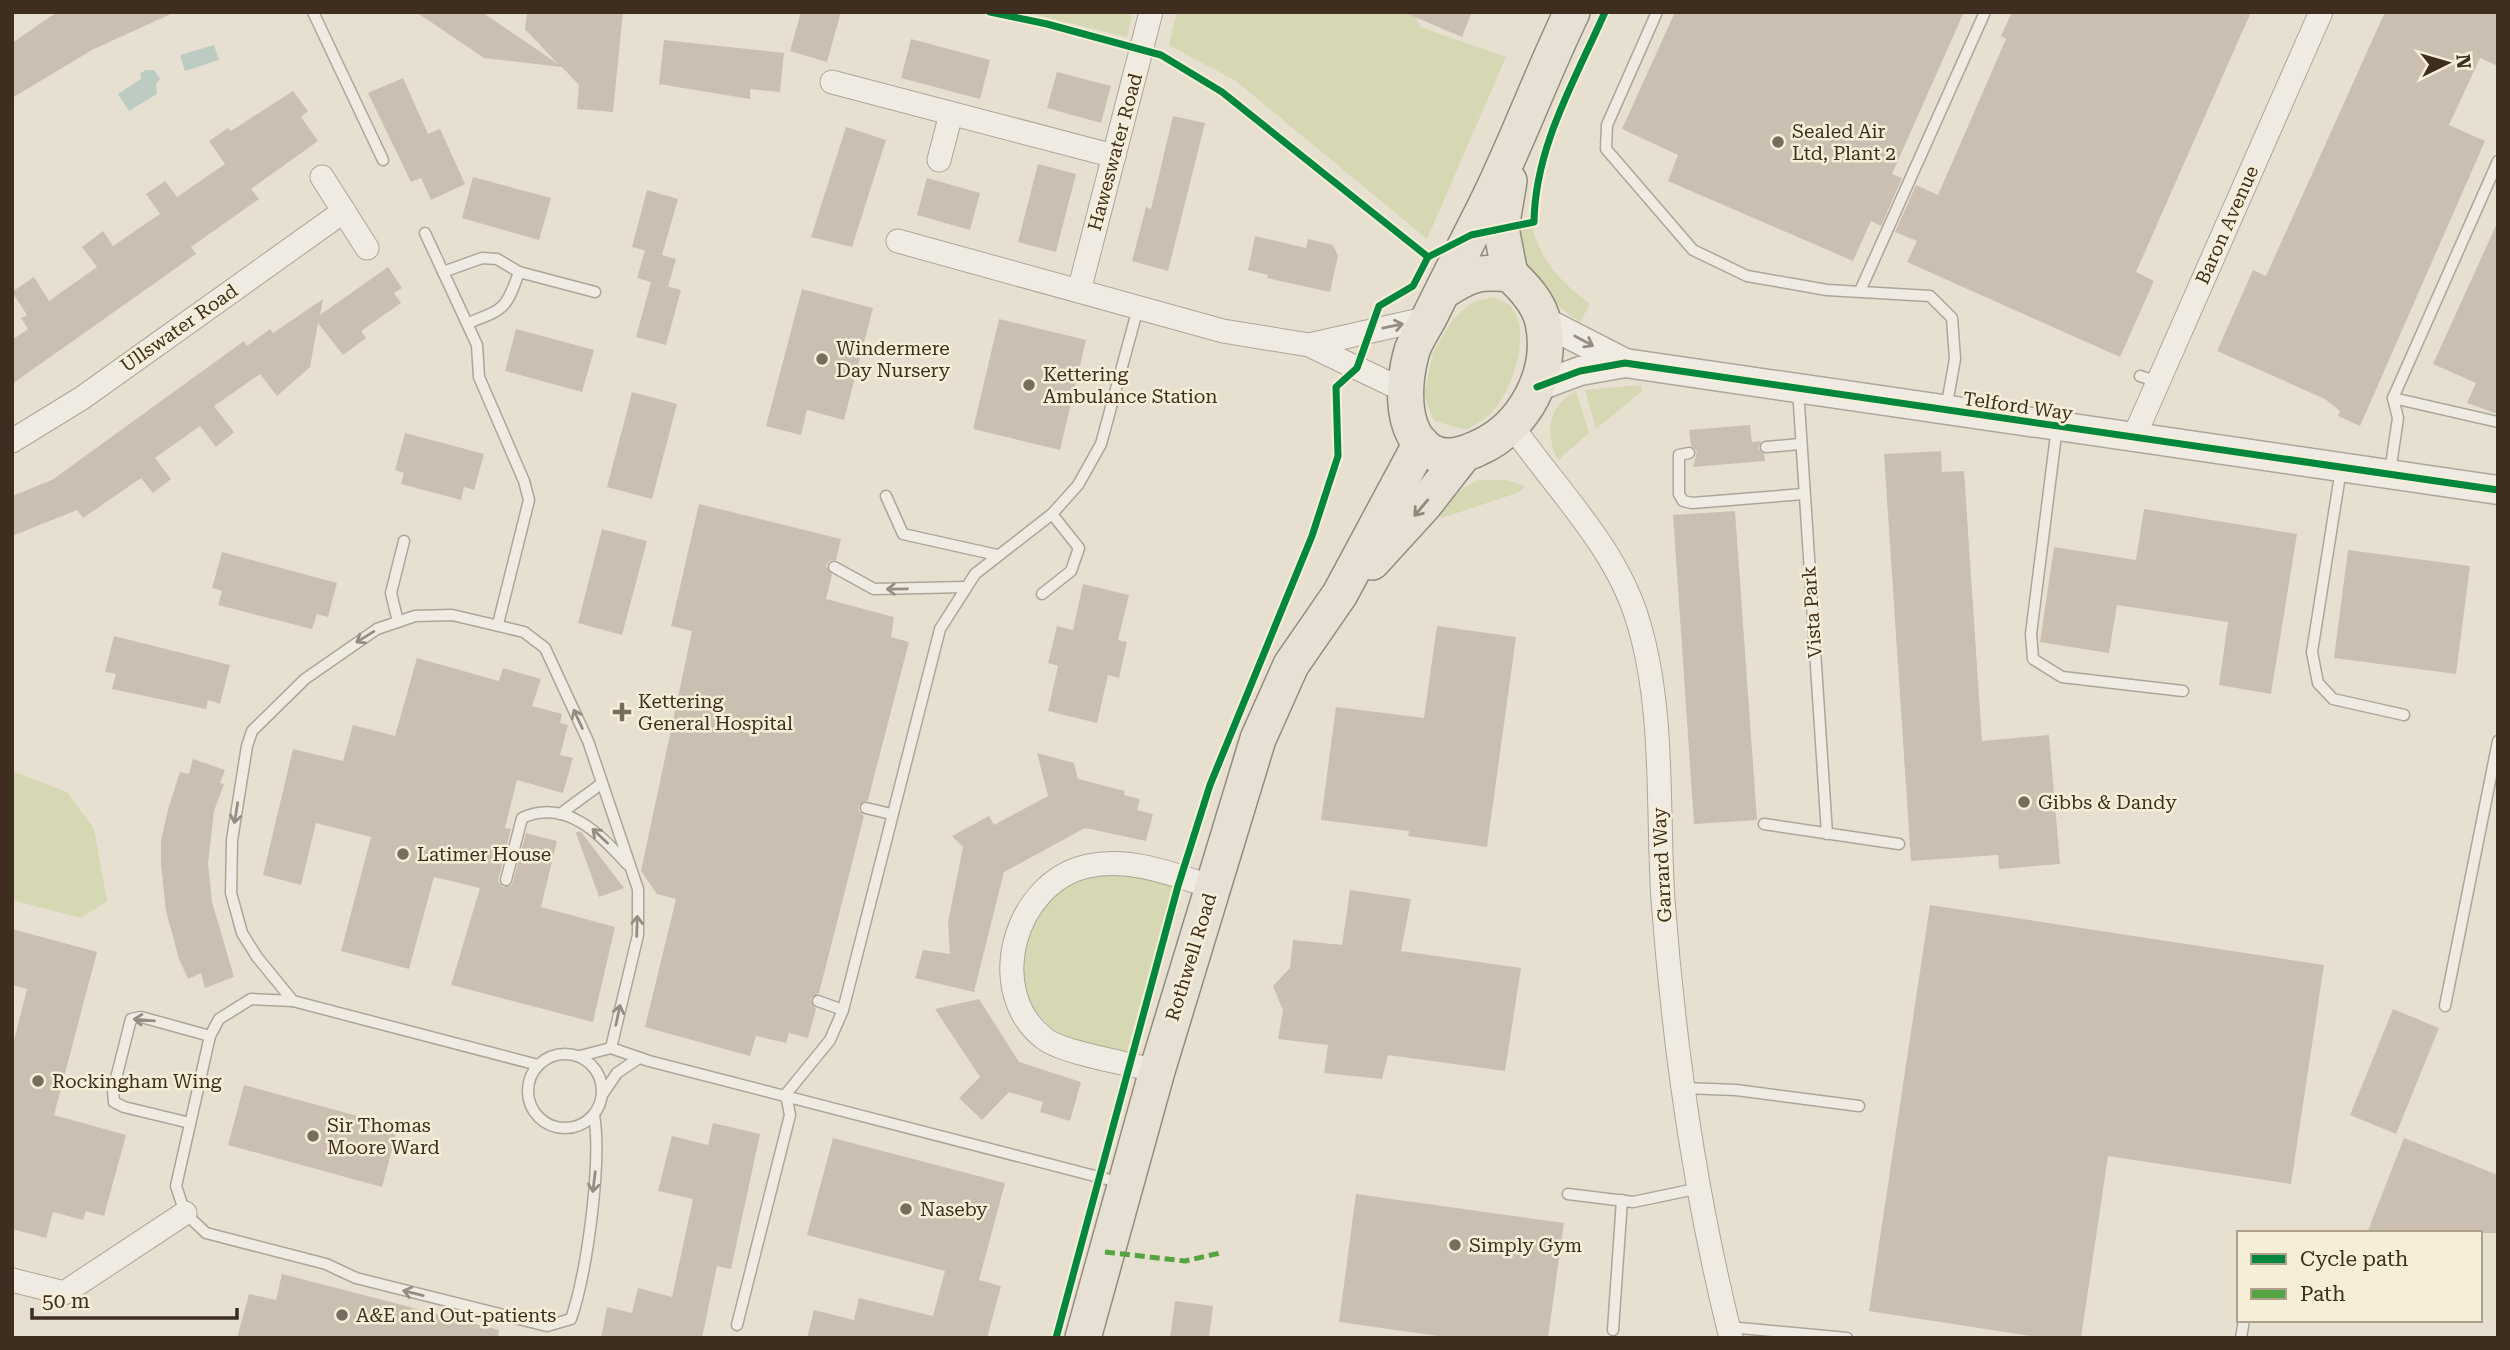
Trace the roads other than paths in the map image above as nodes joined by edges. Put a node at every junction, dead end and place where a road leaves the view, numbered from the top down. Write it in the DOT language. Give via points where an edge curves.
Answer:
graph roads {
  1 [pos="313,12"];
  2 [pos="1151,12"];
  3 [pos="1572,12"];
  4 [pos="1657,12"];
  5 [pos="1985,12"];
  6 [pos="2321,12"];
  7 [pos="832,82"];
  8 [pos="951,114"];
  9 [pos="1515,146"];
  10 [pos="1114,156"];
  11 [pos="383,160"];
  12 [pos="939,160"];
  13 [pos="2498,161"];
  14 [pos="322,177"];
  15 [pos="344,211"];
  16 [pos="425,233"];
  17 [pos="898,241"];
  18 [pos="367,247"];
  19 [pos="443,272"];
  20 [pos="519,272"];
  21 [pos="1510,274"];
  22 [pos="1079,291"];
  23 [pos="1860,291"];
  24 [pos="595,292"];
  25 [pos="1435,305"];
  26 [pos="1138,308"];
  27 [pos="1543,321"];
  28 [pos="468,323"];
  29 [pos="1309,345"];
  30 [pos="1625,363"];
  31 [pos="1537,387"];
  32 [pos="1798,389"];
  33 [pos="1405,391"];
  34 [pos="2393,398"];
  35 [pos="1946,411"];
  36 [pos="2498,422"];
  37 [pos="1513,427"];
  38 [pos="2057,427"];
  39 [pos="2133,439"];
  40 [pos="12,441"];
  41 [pos="1421,443"];
  42 [pos="1800,444"];
  43 [pos="1766,447"];
  44 [pos="1689,453"];
  45 [pos="1463,455"];
  46 [pos="2341,466"];
  47 [pos="2390,472"];
  48 [pos="2498,490"];
  49 [pos="1804,494"];
  50 [pos="886,496"];
  51 [pos="1052,514"];
  52 [pos="404,541"];
  53 [pos="997,555"];
  54 [pos="834,567"];
  55 [pos="966,587"];
  56 [pos="1042,594"];
  57 [pos="1339,594"];
  58 [pos="398,622"];
  59 [pos="498,624"];
  60 [pos="2183,691"];
  61 [pos="2404,715"];
  62 [pos="2498,741"];
  63 [pos="601,784"];
  64 [pos="866,808"];
  65 [pos="560,814"];
  66 [pos="891,814"];
  67 [pos="1764,824"];
  68 [pos="1827,834"];
  69 [pos="1899,844"];
  70 [pos="631,869"];
  71 [pos="506,880"];
  72 [pos="1212,887"];
  73 [pos="293,1001"];
  74 [pos="817,1001"];
  75 [pos="2445,1006"];
  76 [pos="842,1010"];
  77 [pos="209,1035"];
  78 [pos="611,1048"];
  79 [pos="580,1056"];
  80 [pos="639,1058"];
  81 [pos="538,1065"];
  82 [pos="1157,1071"];
  83 [pos="1684,1088"];
  84 [pos="786,1094"];
  85 [pos="602,1095"];
  86 [pos="1859,1106"];
  87 [pos="594,1115"];
  88 [pos="190,1123"];
  89 [pos="1125,1184"];
  90 [pos="1700,1188"];
  91 [pos="1568,1194"];
  92 [pos="1622,1200"];
  93 [pos="185,1213"];
  94 [pos="12,1280"];
  95 [pos="737,1325"];
  96 [pos="1613,1330"];
  97 [pos="1730,1333"];
  98 [pos="1083,1338"];
  99 [pos="1847,1338"];
  1 -- 11 [label="lane"];
  2 -- 10 [label="street, Haweswater Road"];
  3 -- 9 [label="main road"];
  4 -- 23 [label="lane" via="1607,125 1606,149 1693,250 1747,276"];
  5 -- 23 [label="lane"];
  6 -- 39 [label="street, Baron Avenue" via="2149,379"];
  7 -- 8 [label="street"];
  8 -- 10 [label="street"];
  8 -- 12 [label="street"];
  9 -- 21 [label="main road" via="1501,228"];
  9 -- 25 [label="main road"];
  10 -- 22 [label="street, Haweswater Road"];
  13 -- 34 [label="lane"];
  14 -- 15 [label="street"];
  15 -- 18 [label="street"];
  15 -- 40 [label="street, Ullswater Road" via="82,398"];
  16 -- 19 [label="lane"];
  17 -- 22 [label="street"];
  19 -- 20 [label="lane" via="482,258 497,259"];
  19 -- 28 [label="lane"];
  20 -- 24 [label="lane"];
  20 -- 28 [label="lane" via="501,310"];
  21 -- 25 [label="main road" via="1468,275"];
  21 -- 27 [label="main road" via="1532,298"];
  22 -- 26 [label="street"];
  23 -- 35 [label="lane" via="1930,296 1952,318 1955,359"];
  29 -- 25 [label="street, one-way"];
  25 -- 33 [label="main road" via="1411,352"];
  26 -- 29 [label="street" via="1223,331"];
  26 -- 51 [label="lane" via="1101,444 1078,485"];
  27 -- 30 [label="street, Telford Way, one-way"];
  27 -- 31 [label="main road" via="1544,357"];
  28 -- 59 [label="lane" via="477,345 479,377 529,500"];
  29 -- 33 [label="street"];
  30 -- 31 [label="street, Telford Way" via="1580,370"];
  30 -- 32 [label="street, Telford Way"];
  31 -- 37 [label="main road"];
  32 -- 35 [label="street, Telford Way"];
  32 -- 42 [label="lane, Vista Park"];
  33 -- 41 [label="main road" via="1407,417"];
  34 -- 36 [label="lane"];
  34 -- 47 [label="lane" via="2398,418"];
  35 -- 38 [label="street, Telford Way"];
  37 -- 45 [label="main road"];
  37 -- 83 [label="street, Garrard Way" via="1586,522 1623,583 1638,620 1655,722 1663,900"];
  38 -- 39 [label="street, Telford Way"];
  38 -- 60 [label="lane" via="2031,634 2033,659 2062,677"];
  39 -- 46 [label="street, Telford Way"];
  41 -- 45 [label="main road" via="1437,454"];
  41 -- 57 [label="main road, Rothwell Road"];
  42 -- 43 [label="lane"];
  42 -- 49 [label="lane, Vista Park"];
  44 -- 49 [label="lane" via="1679,455 1678,461 1683,501"];
  45 -- 57 [label="main road, Rothwell Road, one-way" via="1387,547"];
  46 -- 47 [label="street, Telford Way"];
  46 -- 61 [label="lane" via="2312,652 2318,683 2333,699"];
  47 -- 48 [label="street, Telford Way"];
  49 -- 68 [label="lane, Vista Park"];
  50 -- 53 [label="lane" via="904,534"];
  51 -- 53 [label="lane"];
  51 -- 56 [label="lane" via="1079,548 1071,571"];
  52 -- 58 [label="lane" via="391,593"];
  53 -- 55 [label="lane"];
  55 -- 54 [label="lane, one-way" via="874,589"];
  55 -- 66 [label="lane" via="940,629"];
  57 -- 72 [label="main road, Rothwell Road" via="1292,665 1258,739"];
  58 -- 59 [label="lane" via="415,616 452,615"];
  58 -- 73 [label="lane, one-way" via="377,629 305,678 252,731 247,746 232,839 231,893 242,933"];
  63 -- 59 [label="lane, one-way" via="545,648 524,632"];
  62 -- 75 [label="lane"];
  63 -- 65 [label="lane"];
  63 -- 70 [label="lane"];
  64 -- 66 [label="lane"];
  70 -- 65 [label="lane, one-way" via="595,830"];
  65 -- 71 [label="lane" via="537,811 522,818"];
  66 -- 76 [label="lane"];
  67 -- 68 [label="lane"];
  68 -- 69 [label="lane"];
  78 -- 70 [label="lane, one-way" via="638,935 638,890"];
  72 -- 82 [label="main road, Rothwell Road"];
  72 -- 82 [label="street" via="1142,865 1087,866 1039,894 1021,920 1013,954 1014,987 1024,1015 1046,1040"];
  73 -- 77 [label="lane" via="251,999 227,1012"];
  73 -- 81 [label="lane"];
  74 -- 76 [label="lane"];
  76 -- 84 [label="lane" via="830,1040"];
  77 -- 88 [label="lane"];
  77 -- 88 [label="lane, one-way" via="141,1017 131,1019 113,1090 114,1102 124,1107"];
  78 -- 79 [label="lane"];
  78 -- 80 [label="lane"];
  79 -- 81 [label="lane" via="558,1054"];
  79 -- 85 [label="lane" via="597,1072"];
  80 -- 84 [label="lane"];
  80 -- 85 [label="lane" via="617,1073"];
  81 -- 87 [label="lane" via="527,1087 528,1100 542,1121 564,1129"];
  82 -- 89 [label="main road, Rothwell Road"];
  83 -- 86 [label="lane"];
  83 -- 90 [label="street, Garrard Way"];
  84 -- 89 [label="lane"];
  84 -- 95 [label="lane" via="790,1115"];
  85 -- 87 [label="lane"];
  87 -- 93 [label="lane, one-way" via="599,1143 580,1294 571,1319 547,1325 356,1278 326,1264 206,1233"];
  88 -- 93 [label="lane" via="176,1186"];
  89 -- 98 [label="main road, Rothwell Road"];
  90 -- 92 [label="lane" via="1633,1202"];
  90 -- 97 [label="street, Garrard Way"];
  91 -- 92 [label="lane"];
  92 -- 96 [label="lane"];
  93 -- 94 [label="street" via="64,1293"];
  97 -- 99 [label="lane"];
}
